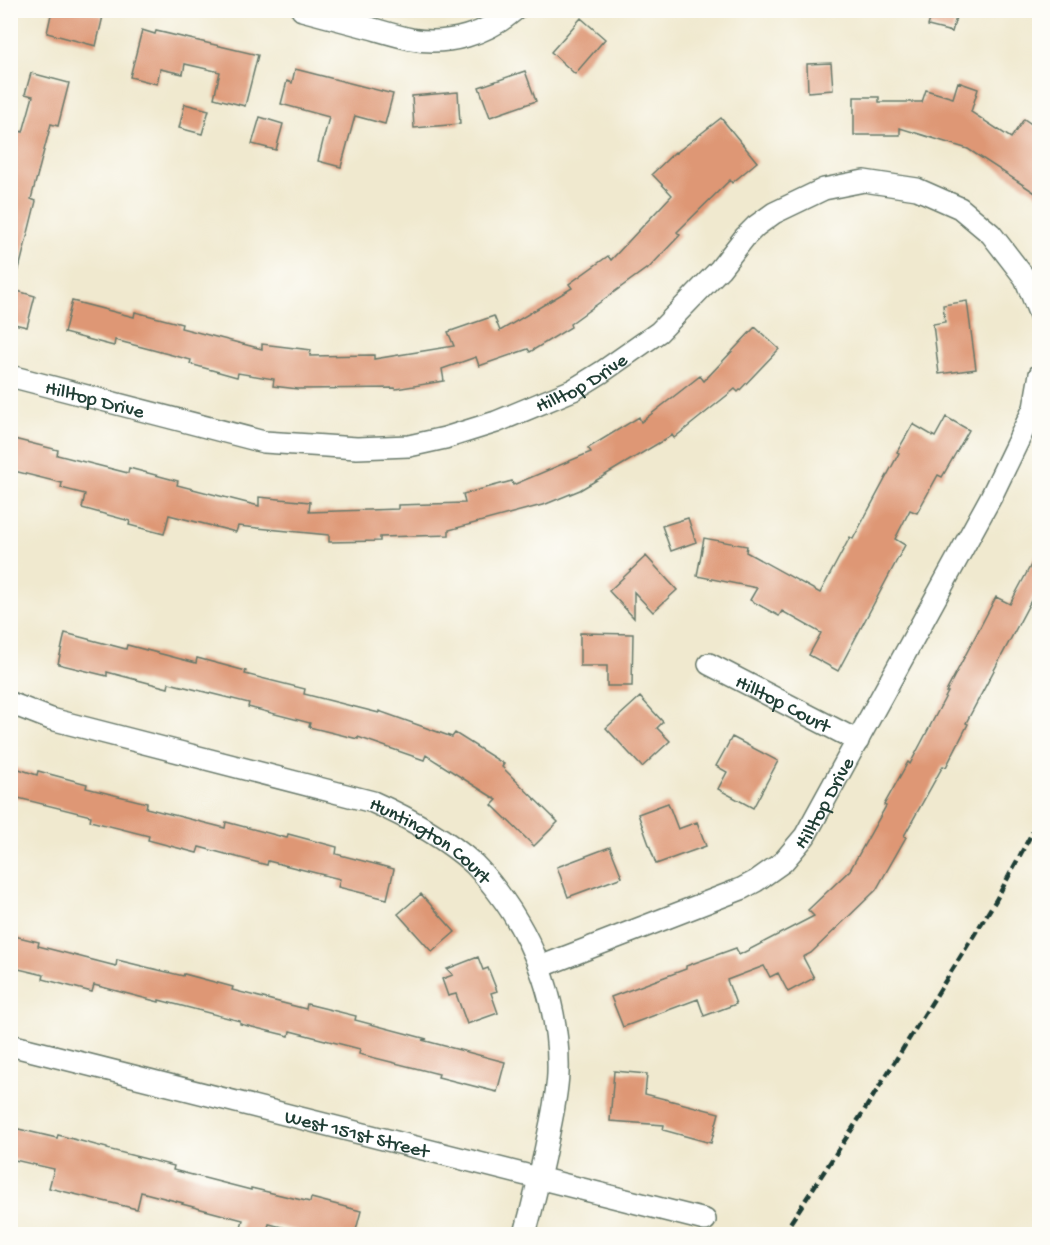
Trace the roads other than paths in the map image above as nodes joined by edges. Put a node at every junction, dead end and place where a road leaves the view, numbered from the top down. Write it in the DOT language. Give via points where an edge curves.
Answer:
graph roads {
  1 [pos="303,10"];
  2 [pos="515,10"];
  3 [pos="1040,315"];
  4 [pos="1040,374"];
  5 [pos="10,376"];
  6 [pos="709,664"];
  7 [pos="10,703"];
  8 [pos="858,741"];
  9 [pos="540,968"];
  10 [pos="10,1045"];
  11 [pos="540,1178"];
  12 [pos="705,1220"];
  13 [pos="525,1234"];
  1 -- 2 [label="street" via="412,39 438,41 484,31"];
  3 -- 5 [label="street, Hilltop Drive" via="1025,278 991,234 960,208 917,189 864,181 824,189 774,213 745,237 720,269 658,332 573,390 445,438 409,446 357,448 264,442"];
  4 -- 8 [label="street, Hilltop Drive" via="1034,408 991,497"];
  6 -- 8 [label="street, Hilltop Court"];
  7 -- 9 [label="street, Huntington Court" via="51,719 353,796 409,819 474,864 525,932"];
  8 -- 9 [label="street, Hilltop Drive" via="805,836 783,862 741,889"];
  9 -- 11 [label="street, Huntington Court" via="555,1025 558,1074"];
  10 -- 11 [label="street, West 151st Street"];
  11 -- 12 [label="street, West 151st Street"];
  11 -- 13 [label="street, Huntington Court"];
}
